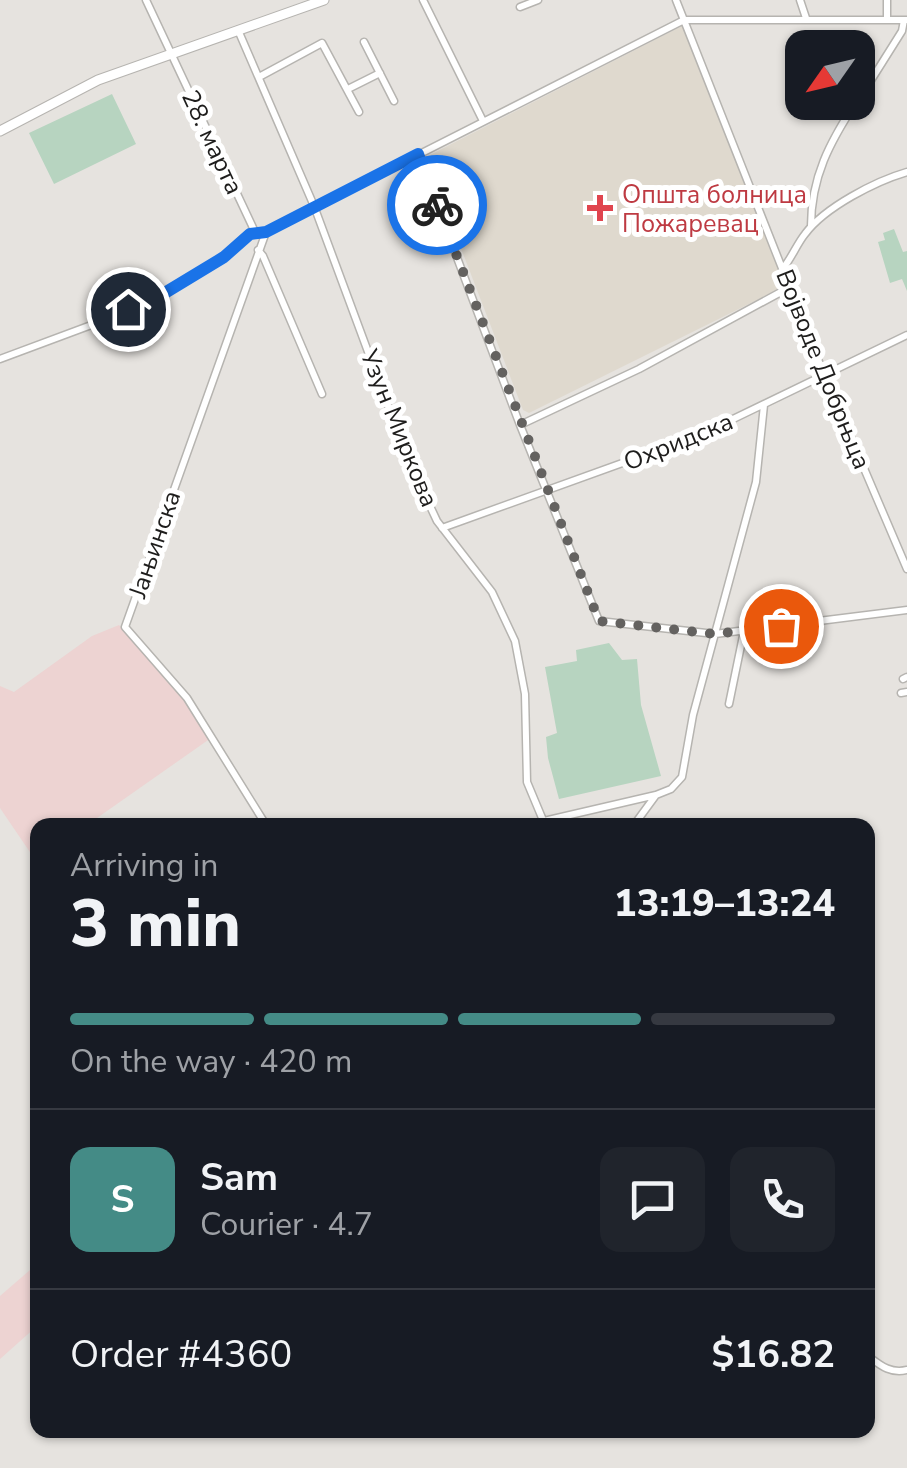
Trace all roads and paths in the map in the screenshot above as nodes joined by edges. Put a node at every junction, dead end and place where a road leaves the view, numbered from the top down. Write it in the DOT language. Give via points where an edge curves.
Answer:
graph roads {
  1 [pos="146,0"];
  2 [pos="324,0"];
  3 [pos="424,0"];
  4 [pos="538,0"];
  5 [pos="676,0"];
  6 [pos="800,0"];
  7 [pos="886,0"];
  8 [pos="520,8"];
  9 [pos="806,18"];
  10 [pos="886,19"];
  11 [pos="684,20"];
  12 [pos="905,20"];
  13 [pos="238,30"];
  14 [pos="364,42"];
  15 [pos="170,52"];
  16 [pos="380,73"];
  17 [pos="875,74"];
  18 [pos="259,77"];
  19 [pos="348,89"];
  20 [pos="394,101"];
  21 [pos="360,112"];
  22 [pos="845,120"];
  23 [pos="482,121"];
  24 [pos="0,131"];
  25 [pos="418,154"];
  26 [pos="907,172"];
  27 [pos="314,206"];
  28 [pos="811,227"];
  29 [pos="255,232"];
  30 [pos="266,232"];
  31 [pos="258,250"];
  32 [pos="784,268"];
  33 [pos="792,286"];
  34 [pos="907,336"];
  35 [pos="0,358"];
  36 [pos="825,377"];
  37 [pos="322,394"];
  38 [pos="764,405"];
  39 [pos="520,425"];
  40 [pos="546,490"];
  41 [pos="442,528"];
  42 [pos="907,570"];
  43 [pos="907,610"];
  44 [pos="744,631"];
  45 [pos="715,634"];
  46 [pos="729,704"];
  47 [pos="656,794"];
  48 [pos="262,818"];
  49 [pos="542,818"];
  50 [pos="563,818"];
  51 [pos="640,818"];
  52 [pos="875,1361"];
  53 [pos="907,1370"];
  1 -- 15 [label="street, 28. марта"];
  2 -- 13 [label="main road"];
  3 -- 23 [label="street"];
  4 -- 8 [label="street"];
  5 -- 11 [label="street, Војводе Добрњца"];
  6 -- 9 [label="street"];
  7 -- 10 [label="street"];
  9 -- 10 [label="street"];
  9 -- 11 [label="street"];
  10 -- 12 [label="street"];
  11 -- 23 [label="street"];
  11 -- 32 [label="street, Војводе Добрњца"];
  12 -- 17 [label="street"];
  13 -- 15 [label="main road"];
  13 -- 18 [label="street, Узун Миркова"];
  14 -- 16 [label="street"];
  15 -- 24 [label="main road"];
  15 -- 29 [label="street, 28. марта"];
  16 -- 19 [label="street"];
  16 -- 20 [label="street"];
  18 -- 19 [label="street" via="322,43"];
  18 -- 27 [label="street, Узун Миркова"];
  19 -- 21 [label="street"];
  22 -- 28 [label="street" via="821,164"];
  23 -- 25 [label="street"];
  25 -- 27 [label="street"];
  25 -- 39 [label="street"];
  26 -- 28 [label="street" via="866,188"];
  27 -- 30 [label="street"];
  27 -- 41 [label="street, Узун Миркова" via="407,457"];
  28 -- 32 [label="street"];
  29 -- 30 [label="street"];
  29 -- 35 [label="street" via="163,294"];
  30 -- 31 [label="street, Јањинска"];
  31 -- 37 [label="street"];
  31 -- 48 [label="street, Јањинска" via="125,627 188,698"];
  32 -- 33 [label="street, Војводе Добрњца"];
  33 -- 36 [label="street, Војводе Добрњца"];
  33 -- 39 [label="street"];
  34 -- 36 [label="street, Охридска"];
  36 -- 38 [label="street, Охридска"];
  36 -- 42 [label="street, Војводе Добрњца"];
  38 -- 40 [label="street, Охридска"];
  38 -- 45 [label="street" via="756,482"];
  39 -- 40 [label="street"];
  40 -- 41 [label="street, Охридска"];
  40 -- 45 [label="street" via="599,621"];
  41 -- 49 [label="street, Узун Миркова" via="492,592 514,641 525,694 526,775"];
  43 -- 44 [label="street"];
  44 -- 45 [label="street"];
  44 -- 46 [label="street"];
  45 -- 47 [label="street" via="682,777"];
  47 -- 50 [label="street"];
  47 -- 51 [label="street"];
  52 -- 53 [label="street"];
}
